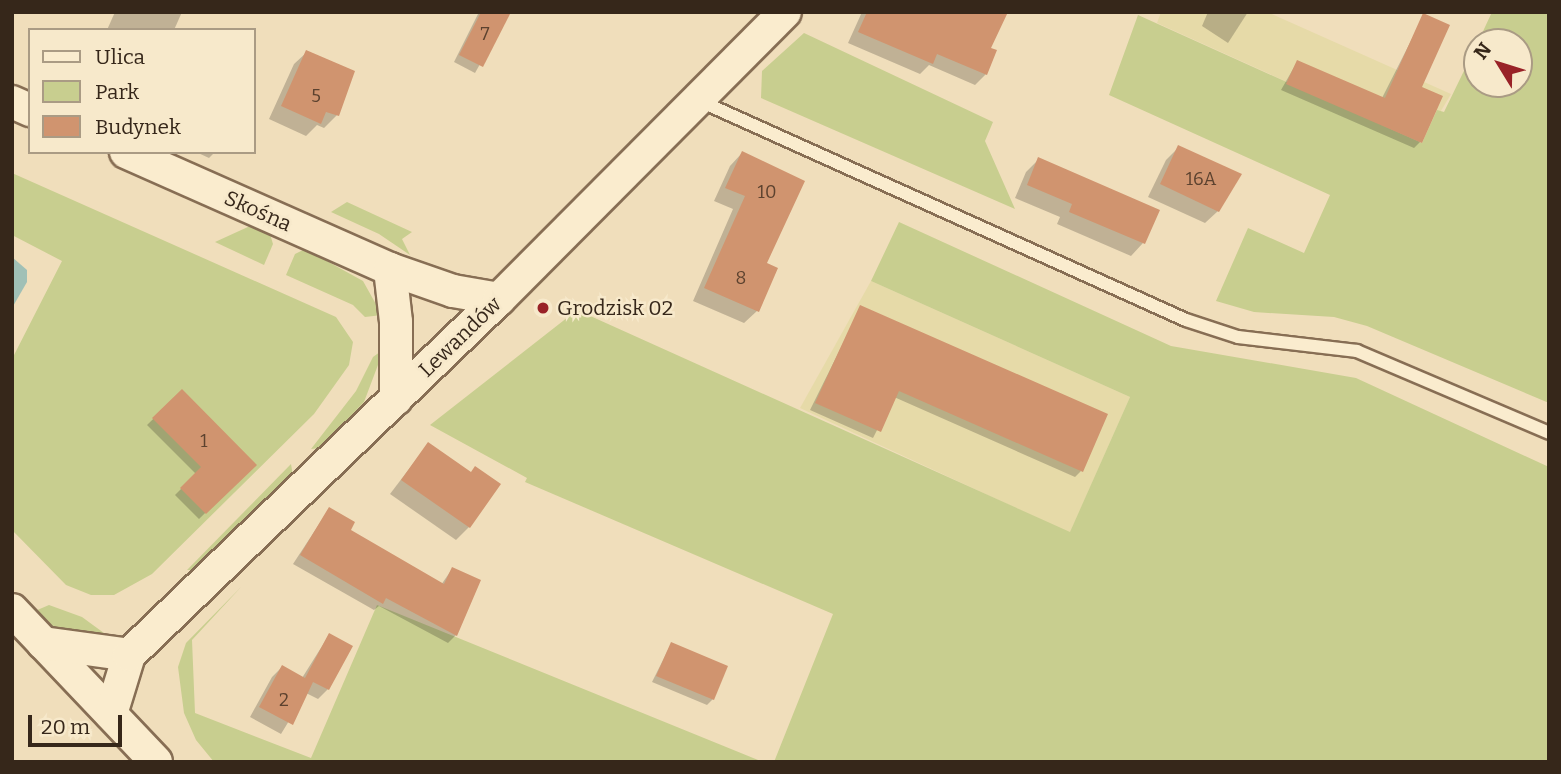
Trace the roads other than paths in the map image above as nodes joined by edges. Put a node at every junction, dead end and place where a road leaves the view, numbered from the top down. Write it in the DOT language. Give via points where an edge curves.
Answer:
graph roads {
  1 [pos="785,12"];
  2 [pos="698,100"];
  3 [pos="12,102"];
  4 [pos="28,109"];
  5 [pos="131,154"];
  6 [pos="390,269"];
  7 [pos="499,299"];
  8 [pos="396,399"];
  9 [pos="1549,433"];
  10 [pos="12,610"];
  11 [pos="43,643"];
  12 [pos="129,655"];
  13 [pos="111,714"];
  14 [pos="156,762"];
  1 -- 2 [label="street, Lewandów"];
  2 -- 7 [label="street, Lewandów"];
  2 -- 9 [label="lane" via="1186,320 1238,337 1357,351"];
  3 -- 4 [label="street"];
  5 -- 6 [label="street, Skośna"];
  6 -- 7 [label="street, Skośna" via="453,291"];
  6 -- 8 [label="street" via="396,322"];
  7 -- 8 [label="street, Lewandów"];
  8 -- 12 [label="street, Lewandów"];
  10 -- 11 [label="street"];
  11 -- 12 [label="street"];
  11 -- 13 [label="street"];
  12 -- 13 [label="street, Lewandów"];
  13 -- 14 [label="street"];
}
